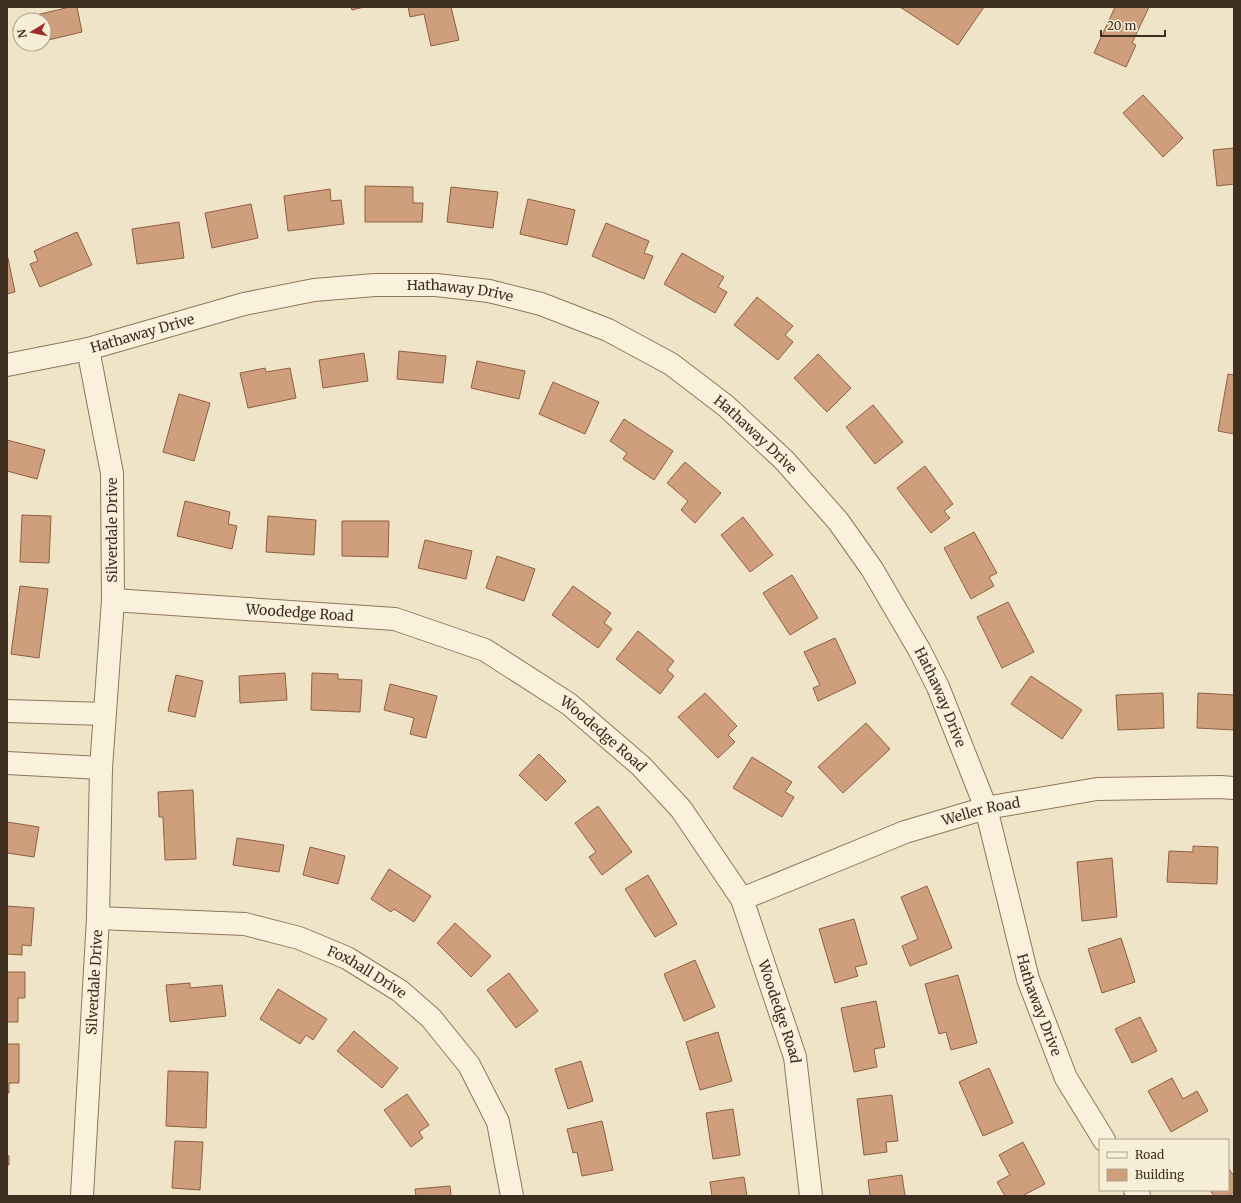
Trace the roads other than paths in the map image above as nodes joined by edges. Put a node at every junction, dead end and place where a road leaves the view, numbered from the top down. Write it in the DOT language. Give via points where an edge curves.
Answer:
graph roads {
  1 [pos="88,349"];
  2 [pos="7,365"];
  3 [pos="113,600"];
  4 [pos="7,711"];
  5 [pos="104,714"];
  6 [pos="7,763"];
  7 [pos="101,768"];
  8 [pos="1234,788"];
  9 [pos="986,808"];
  10 [pos="742,899"];
  11 [pos="98,918"];
  12 [pos="1103,1139"];
  13 [pos="82,1196"];
  14 [pos="512,1196"];
  15 [pos="811,1196"];
  1 -- 2 [label="street, Hathaway Drive"];
  1 -- 3 [label="street, Silverdale Drive" via="112,474"];
  1 -- 9 [label="street, Hathaway Drive" via="244,304 314,290 375,286 436,285 489,291 541,304 608,330 671,364 726,406 784,460 838,521 872,569 920,651 938,687"];
  3 -- 5 [label="street, Silverdale Drive"];
  3 -- 10 [label="street, Woodedge Road" via="395,619 485,650 569,704 641,766 680,809"];
  4 -- 5 [label="street"];
  5 -- 7 [label="street, Silverdale Drive"];
  6 -- 7 [label="street"];
  7 -- 11 [label="street, Silverdale Drive"];
  8 -- 9 [label="street, Weller Road" via="1097,789"];
  9 -- 10 [label="street, Weller Road" via="905,832"];
  9 -- 12 [label="street, Hathaway Drive" via="1028,979 1066,1078"];
  10 -- 15 [label="street, Woodedge Road" via="795,1057"];
  11 -- 13 [label="street, Silverdale Drive"];
  11 -- 14 [label="street, Foxhall Drive" via="245,924 299,938 348,958 400,991 431,1018 468,1065 498,1122"];
}
